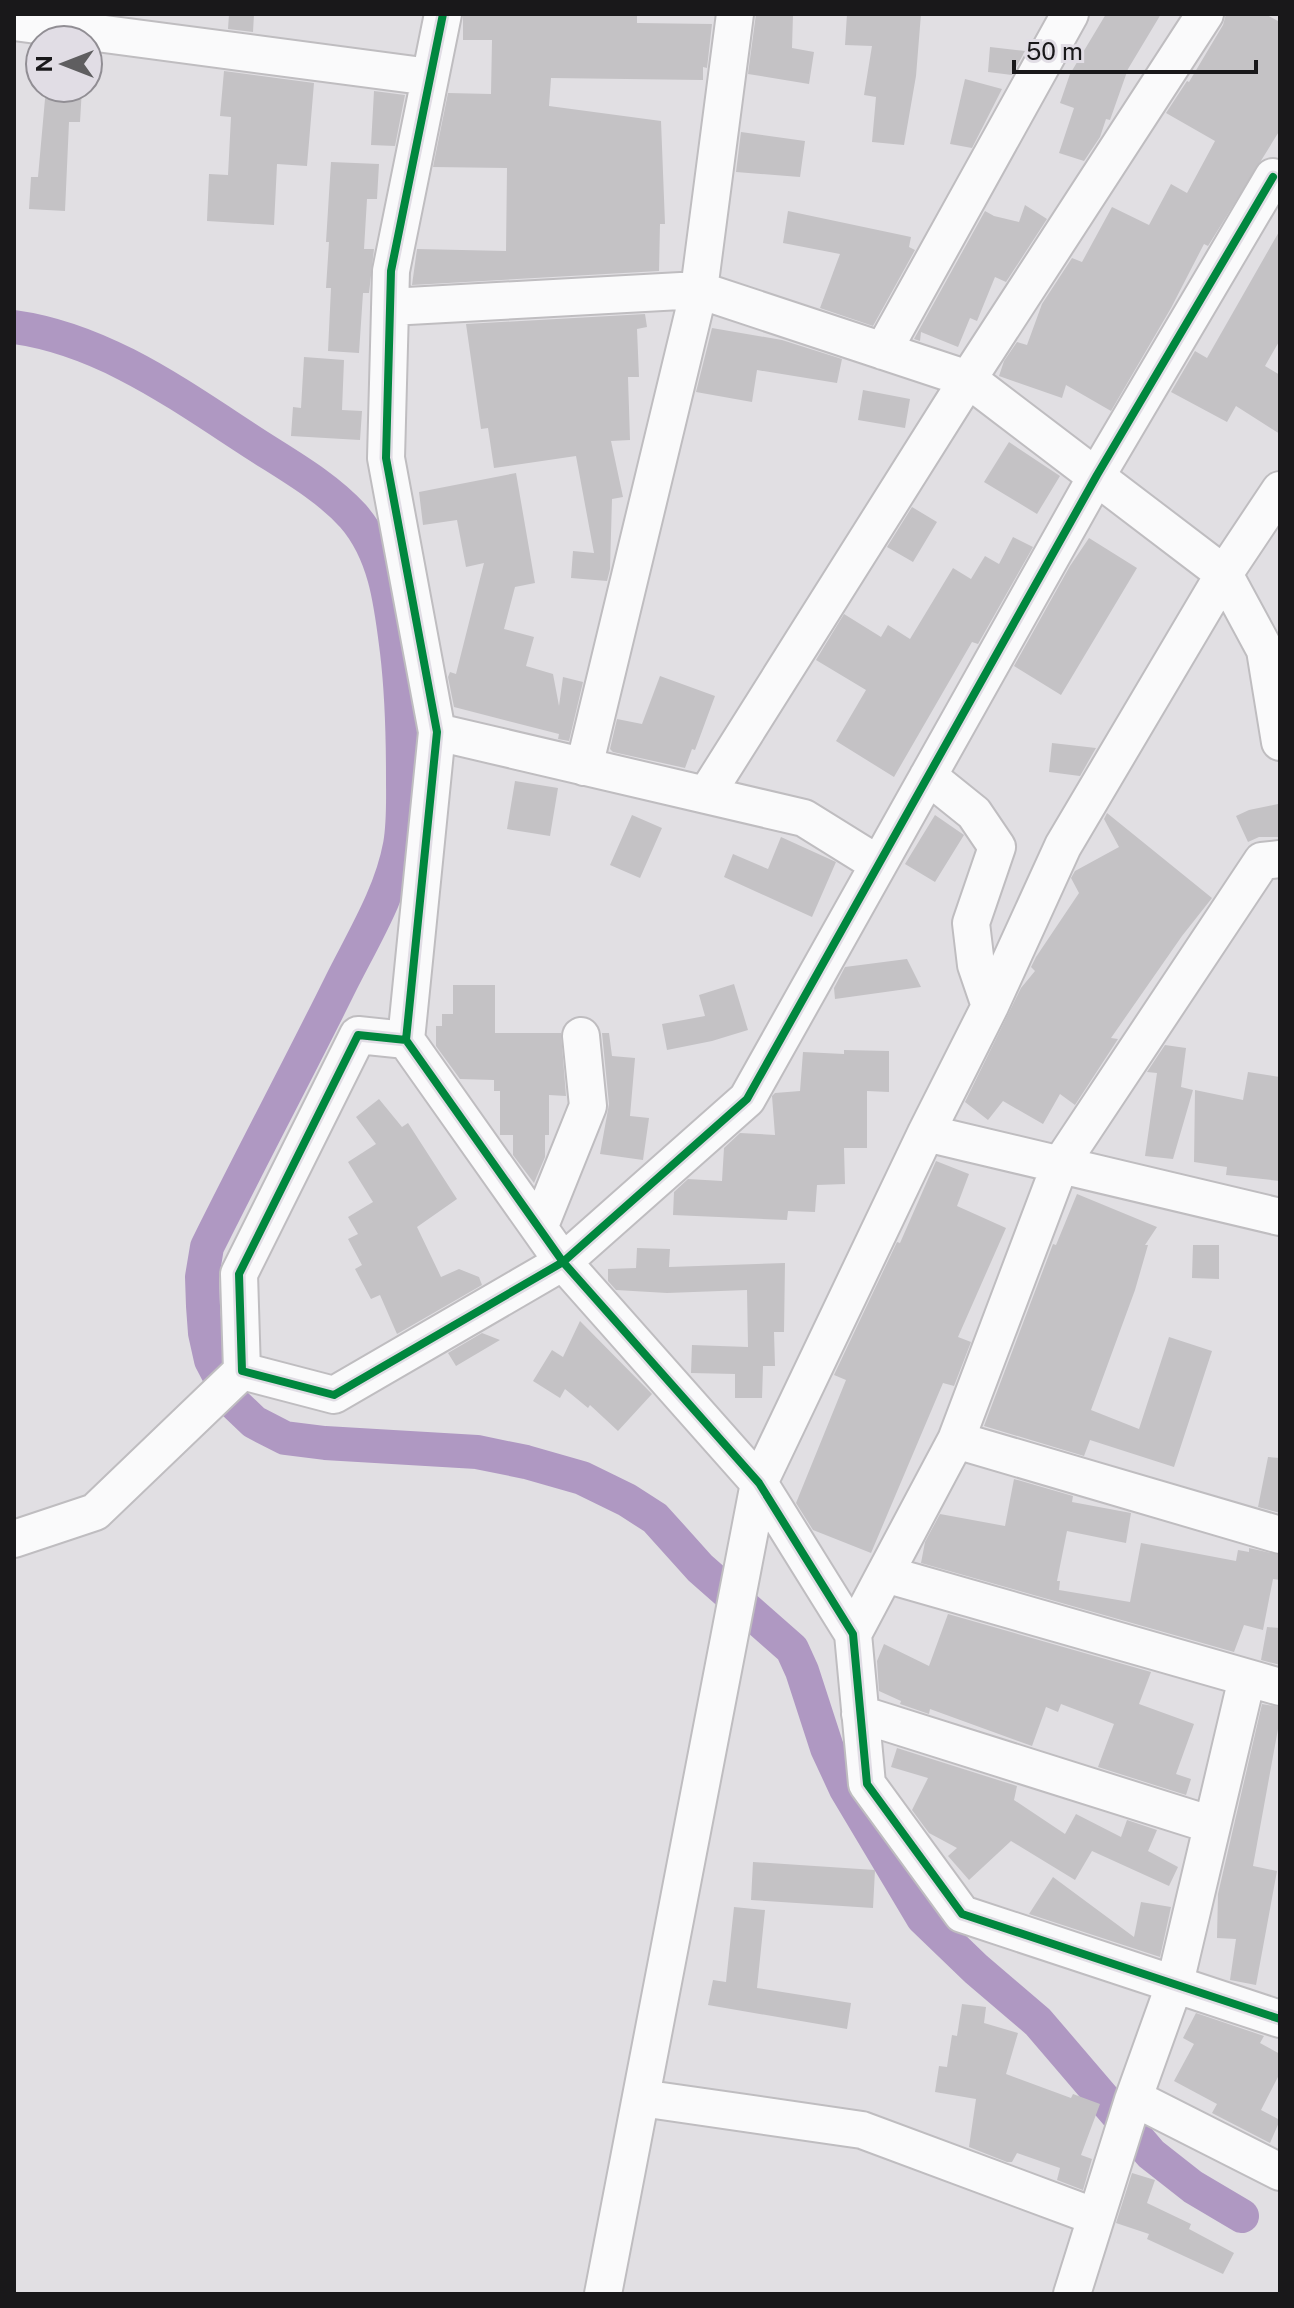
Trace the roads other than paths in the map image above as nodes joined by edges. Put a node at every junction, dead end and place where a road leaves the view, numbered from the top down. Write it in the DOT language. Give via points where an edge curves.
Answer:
graph roads {
  1 [pos="443,14"];
  2 [pos="735,14"];
  3 [pos="1070,14"];
  4 [pos="1205,14"];
  5 [pos="14,22"];
  6 [pos="430,77"];
  7 [pos="1278,174"];
  8 [pos="699,290"];
  9 [pos="390,307"];
  10 [pos="883,351"];
  11 [pos="968,379"];
  12 [pos="1097,475"];
  13 [pos="1280,490"];
  14 [pos="1224,574"];
  15 [pos="437,732"];
  16 [pos="1280,742"];
  17 [pos="584,767"];
  18 [pos="928,776"];
  19 [pos="706,795"];
  20 [pos="1280,859"];
  21 [pos="878,864"];
  22 [pos="990,1006"];
  23 [pos="581,1036"];
  24 [pos="406,1040"];
  25 [pos="926,1133"];
  26 [pos="1060,1165"];
  27 [pos="1280,1217"];
  28 [pos="539,1228"];
  29 [pos="563,1262"];
  30 [pos="241,1372"];
  31 [pos="956,1440"];
  32 [pos="759,1483"];
  33 [pos="1280,1535"];
  34 [pos="14,1539"];
  35 [pos="885,1574"];
  36 [pos="853,1634"];
  37 [pos="1263,1682"];
  38 [pos="860,1714"];
  39 [pos="1212,1825"];
  40 [pos="1175,1983"];
  41 [pos="1280,2019"];
  42 [pos="641,2098"];
  43 [pos="1134,2099"];
  44 [pos="1280,2172"];
  45 [pos="1098,2209"];
  46 [pos="603,2294"];
  47 [pos="1072,2294"];
  1 -- 6 [label="street"];
  2 -- 8 [label="street"];
  3 -- 10 [label="street"];
  4 -- 11 [label="street"];
  5 -- 6 [label="street"];
  6 -- 9 [label="street" via="391,271"];
  7 -- 12 [label="street"];
  8 -- 9 [label="street"];
  8 -- 10 [label="street"];
  8 -- 17 [label="street"];
  9 -- 15 [label="street" via="386,458"];
  10 -- 11 [label="street"];
  11 -- 12 [label="street"];
  11 -- 19 [label="street"];
  12 -- 14 [label="street"];
  12 -- 18 [label="street"];
  13 -- 14 [label="street"];
  14 -- 16 [label="street" via="1265,650"];
  14 -- 22 [label="street" via="1063,846"];
  15 -- 17 [label="street"];
  15 -- 24 [label="street"];
  17 -- 19 [label="street"];
  18 -- 21 [label="street"];
  18 -- 22 [label="street" via="974,813 997,847 971,923 976,965"];
  19 -- 21 [label="street" via="804,818"];
  20 -- 26 [label="street" via="1262,861"];
  21 -- 29 [label="street" via="747,1099"];
  22 -- 25 [label="street"];
  23 -- 28 [label="street" via="588,1106"];
  24 -- 28 [label="street"];
  24 -- 30 [label="street" via="358,1035 239,1274"];
  25 -- 26 [label="street"];
  25 -- 32 [label="street"];
  26 -- 27 [label="street"];
  26 -- 31 [label="street"];
  28 -- 29 [label="street"];
  29 -- 30 [label="street" via="334,1395"];
  29 -- 32 [label="street"];
  30 -- 34 [label="street" via="95,1512"];
  31 -- 33 [label="street"];
  31 -- 35 [label="street"];
  32 -- 36 [label="street"];
  32 -- 42 [label="street"];
  35 -- 36 [label="street"];
  35 -- 37 [label="street"];
  36 -- 38 [label="street"];
  37 -- 39 [label="street"];
  38 -- 39 [label="street"];
  38 -- 40 [label="street" via="867,1784 962,1914"];
  39 -- 40 [label="street"];
  40 -- 41 [label="street"];
  40 -- 43 [label="street"];
  42 -- 45 [label="street" via="862,2130"];
  42 -- 46 [label="street"];
  43 -- 44 [label="street"];
  43 -- 45 [label="street"];
  45 -- 47 [label="street"];
}
